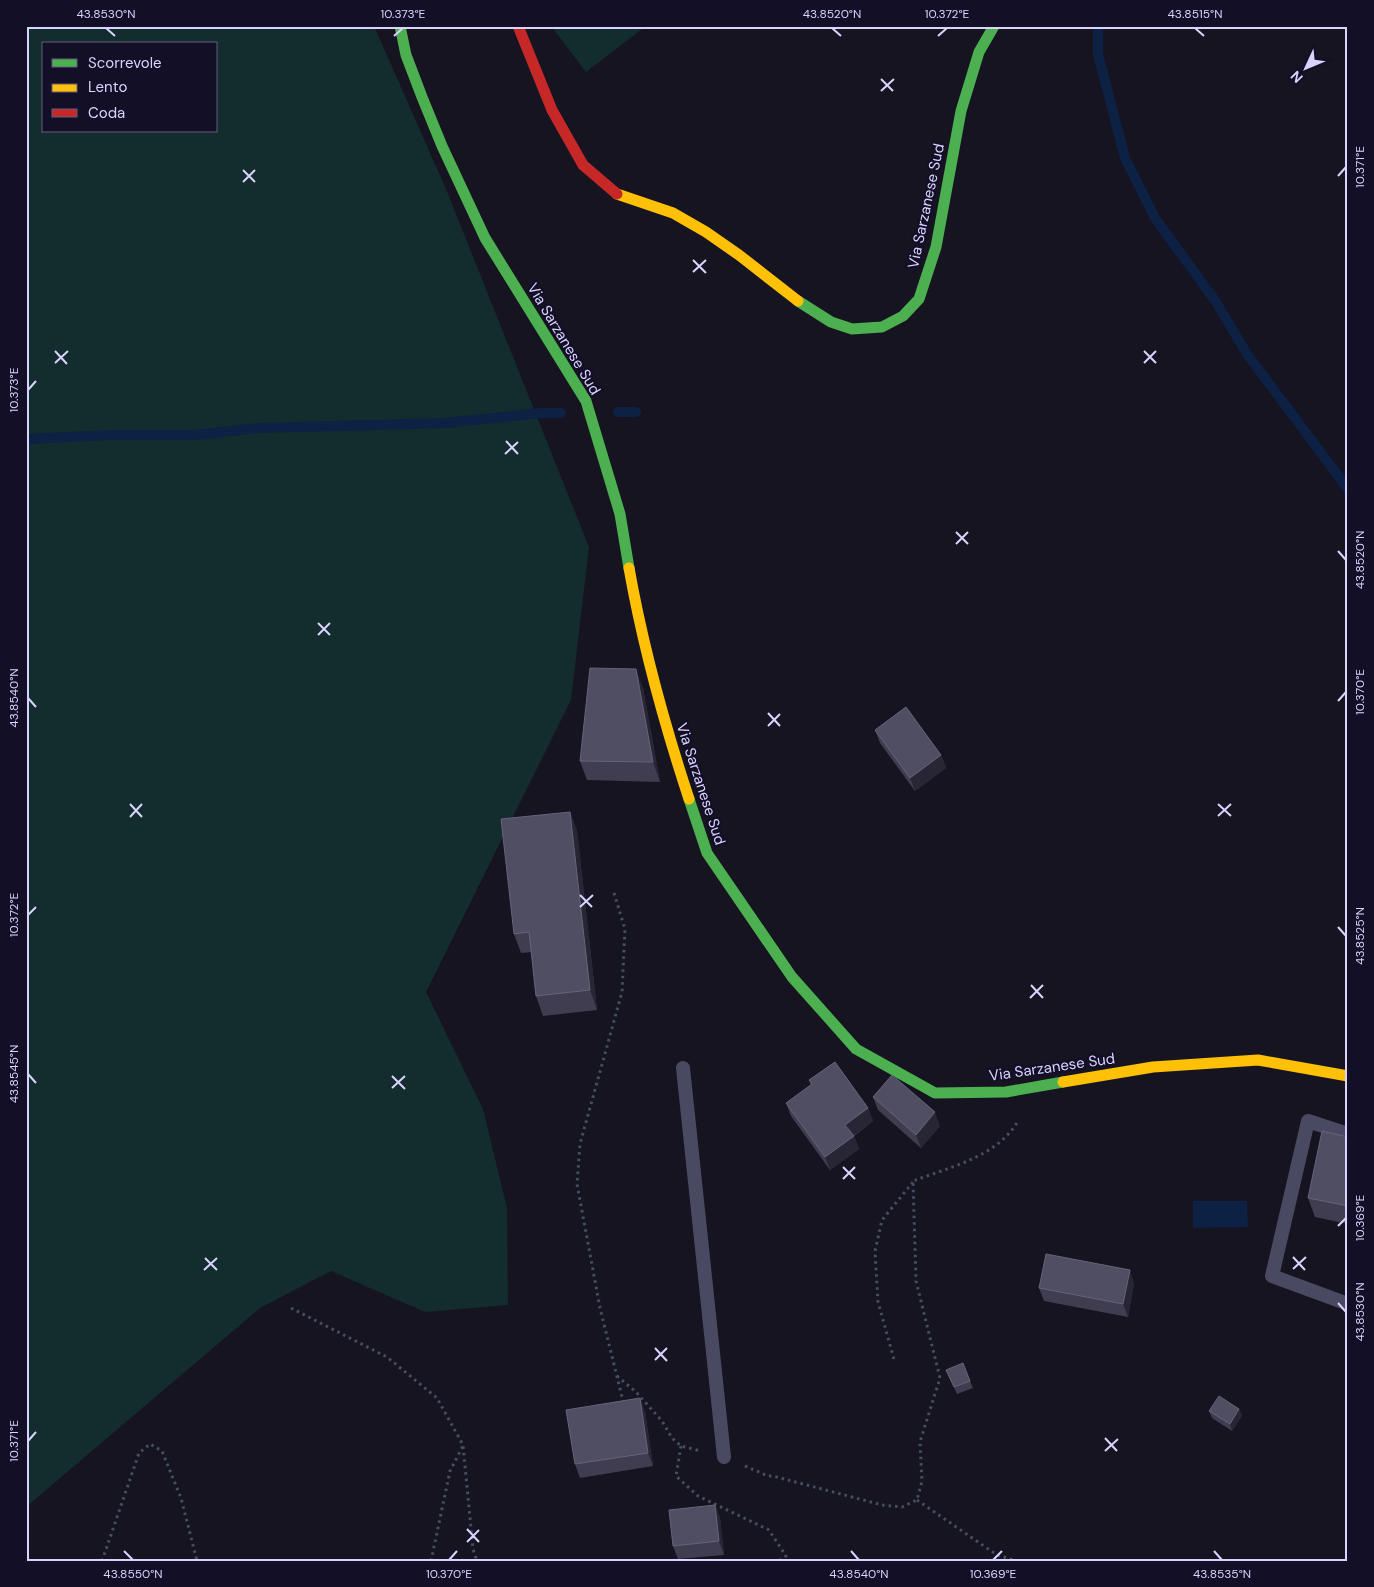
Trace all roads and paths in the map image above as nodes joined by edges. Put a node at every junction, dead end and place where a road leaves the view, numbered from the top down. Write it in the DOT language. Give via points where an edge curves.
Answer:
graph roads {
  1 [pos="400,26"];
  2 [pos="518,26"];
  3 [pos="994,26"];
  4 [pos="614,893"];
  5 [pos="683,1068"];
  6 [pos="1348,1076"];
  7 [pos="1019,1119"];
  8 [pos="1348,1134"];
  9 [pos="913,1181"];
  10 [pos="1348,1304"];
  11 [pos="291,1308"];
  12 [pos="894,1359"];
  13 [pos="617,1376"];
  14 [pos="624,1405"];
  15 [pos="464,1445"];
  16 [pos="681,1446"];
  17 [pos="724,1457"];
  18 [pos="917,1500"];
  19 [pos="102,1561"];
  20 [pos="197,1561"];
  21 [pos="431,1561"];
  22 [pos="477,1561"];
  23 [pos="779,1561"];
  24 [pos="1017,1561"];
  1 -- 6 [label="main road, Via Sarzanese Sud" via="406,55 422,97 485,238 586,401 620,514 638,613 669,738 707,853 792,976 856,1049 935,1093 1006,1092 1153,1067 1258,1060"];
  2 -- 3 [label="main road, Via Sarzanese Sud" via="552,110 583,165 618,195 673,213 706,232 801,304 830,322 852,329 882,327 903,316 919,299 936,247 961,111 979,52"];
  4 -- 13 [label="path" via="625,930 622,992 580,1144 577,1184 600,1308"];
  5 -- 17 [label="lane"];
  7 -- 9 [label="path" via="1014,1128 987,1153"];
  8 -- 10 [label="lane" via="1308,1121 1272,1276"];
  9 -- 12 [label="path" via="882,1220 875,1251 878,1302"];
  9 -- 18 [label="path" via="916,1280 940,1378 920,1442 922,1481"];
  11 -- 15 [label="path" via="387,1357 437,1398"];
  13 -- 14 [label="path"];
  13 -- 16 [label="path" via="636,1392"];
  15 -- 21 [label="path" via="450,1471"];
  15 -- 22 [label="path" via="473,1549"];
  16 -- 17 [label="path"];
  16 -- 23 [label="path" via="676,1476 698,1496 769,1530 786,1556"];
  17 -- 18 [label="path" via="768,1476 882,1505 902,1507"];
  18 -- 24 [label="path" via="998,1555"];
  19 -- 20 [label="path" via="139,1453 150,1444 162,1451 181,1498"];
}
